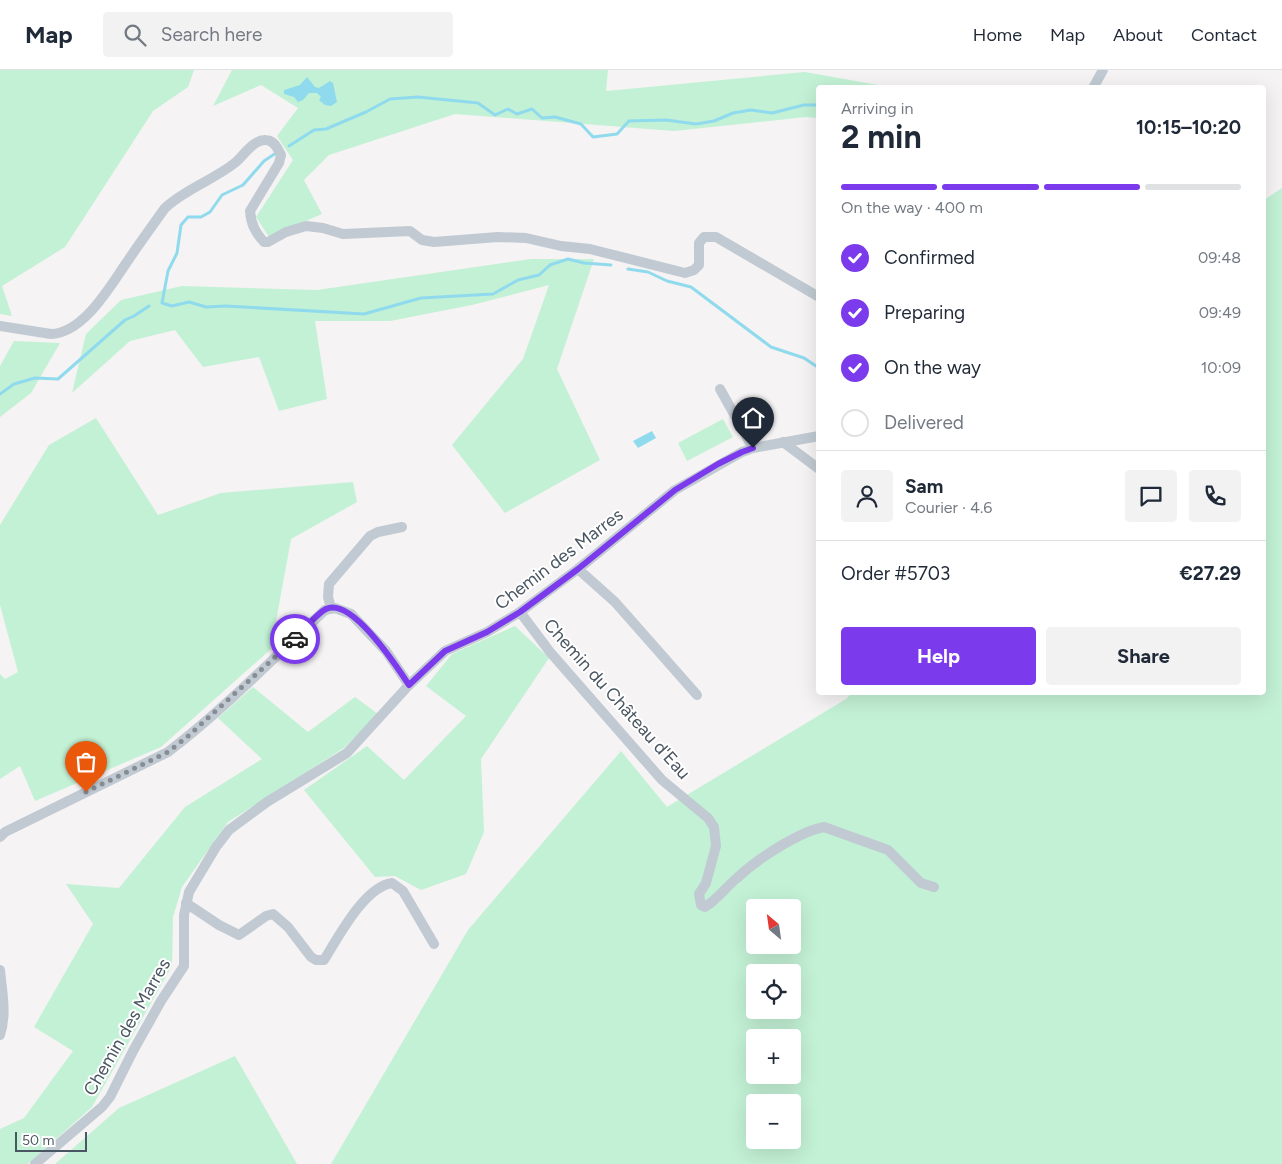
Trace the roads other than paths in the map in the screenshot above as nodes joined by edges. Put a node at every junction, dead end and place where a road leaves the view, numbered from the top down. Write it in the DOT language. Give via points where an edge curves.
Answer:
graph roads {
  1 [pos="1103,70"];
  2 [pos="1095,85"];
  3 [pos="816,295"];
  4 [pos="0,326"];
  5 [pos="720,389"];
  6 [pos="816,436"];
  7 [pos="783,442"];
  8 [pos="753,448"];
  9 [pos="816,466"];
  10 [pos="402,527"];
  11 [pos="578,569"];
  12 [pos="331,608"];
  13 [pos="520,612"];
  14 [pos="409,685"];
  15 [pos="697,695"];
  16 [pos="0,837"];
  17 [pos="934,887"];
  18 [pos="186,903"];
  19 [pos="434,944"];
  20 [pos="0,970"];
  21 [pos="0,1035"];
  22 [pos="35,1164"];
  1 -- 2 [label="street"];
  3 -- 4 [label="street" via="716,237 704,237 699,243 699,265 685,273 590,249 513,236 434,242 422,240 410,231 343,234 306,226 264,242 254,229 250,211 280,163 281,156 276,145 264,139 220,173 164,208 101,300 68,330 51,334"];
  5 -- 8 [label="street"];
  6 -- 7 [label="street, Chemin des Marres"];
  7 -- 8 [label="street, Chemin des Marres"];
  7 -- 9 [label="street"];
  8 -- 11 [label="street, Chemin des Marres" via="718,464 675,490"];
  10 -- 12 [label="street" via="370,536 329,584"];
  11 -- 13 [label="street, Chemin des Marres"];
  11 -- 15 [label="street" via="615,602"];
  12 -- 14 [label="street" via="351,614 386,651"];
  12 -- 16 [label="street" via="168,752"];
  13 -- 14 [label="street, Chemin des Marres" via="487,632 445,651"];
  13 -- 17 [label="street, Chemin du Château d'Eau" via="550,652 662,780 708,818 714,827 716,846 706,883 699,894 701,905 705,907 712,903 746,869 786,844 824,827 888,850 921,883"];
  14 -- 18 [label="street, Chemin des Marres" via="347,753 267,802 229,830 189,892"];
  18 -- 19 [label="street" via="239,934 274,914 311,957 324,960 369,896 384,884 392,883 403,891"];
  18 -- 22 [label="street, Chemin des Marres" via="184,966 133,1050 110,1097"];
  20 -- 21 [label="street" via="4,1010"];
}
